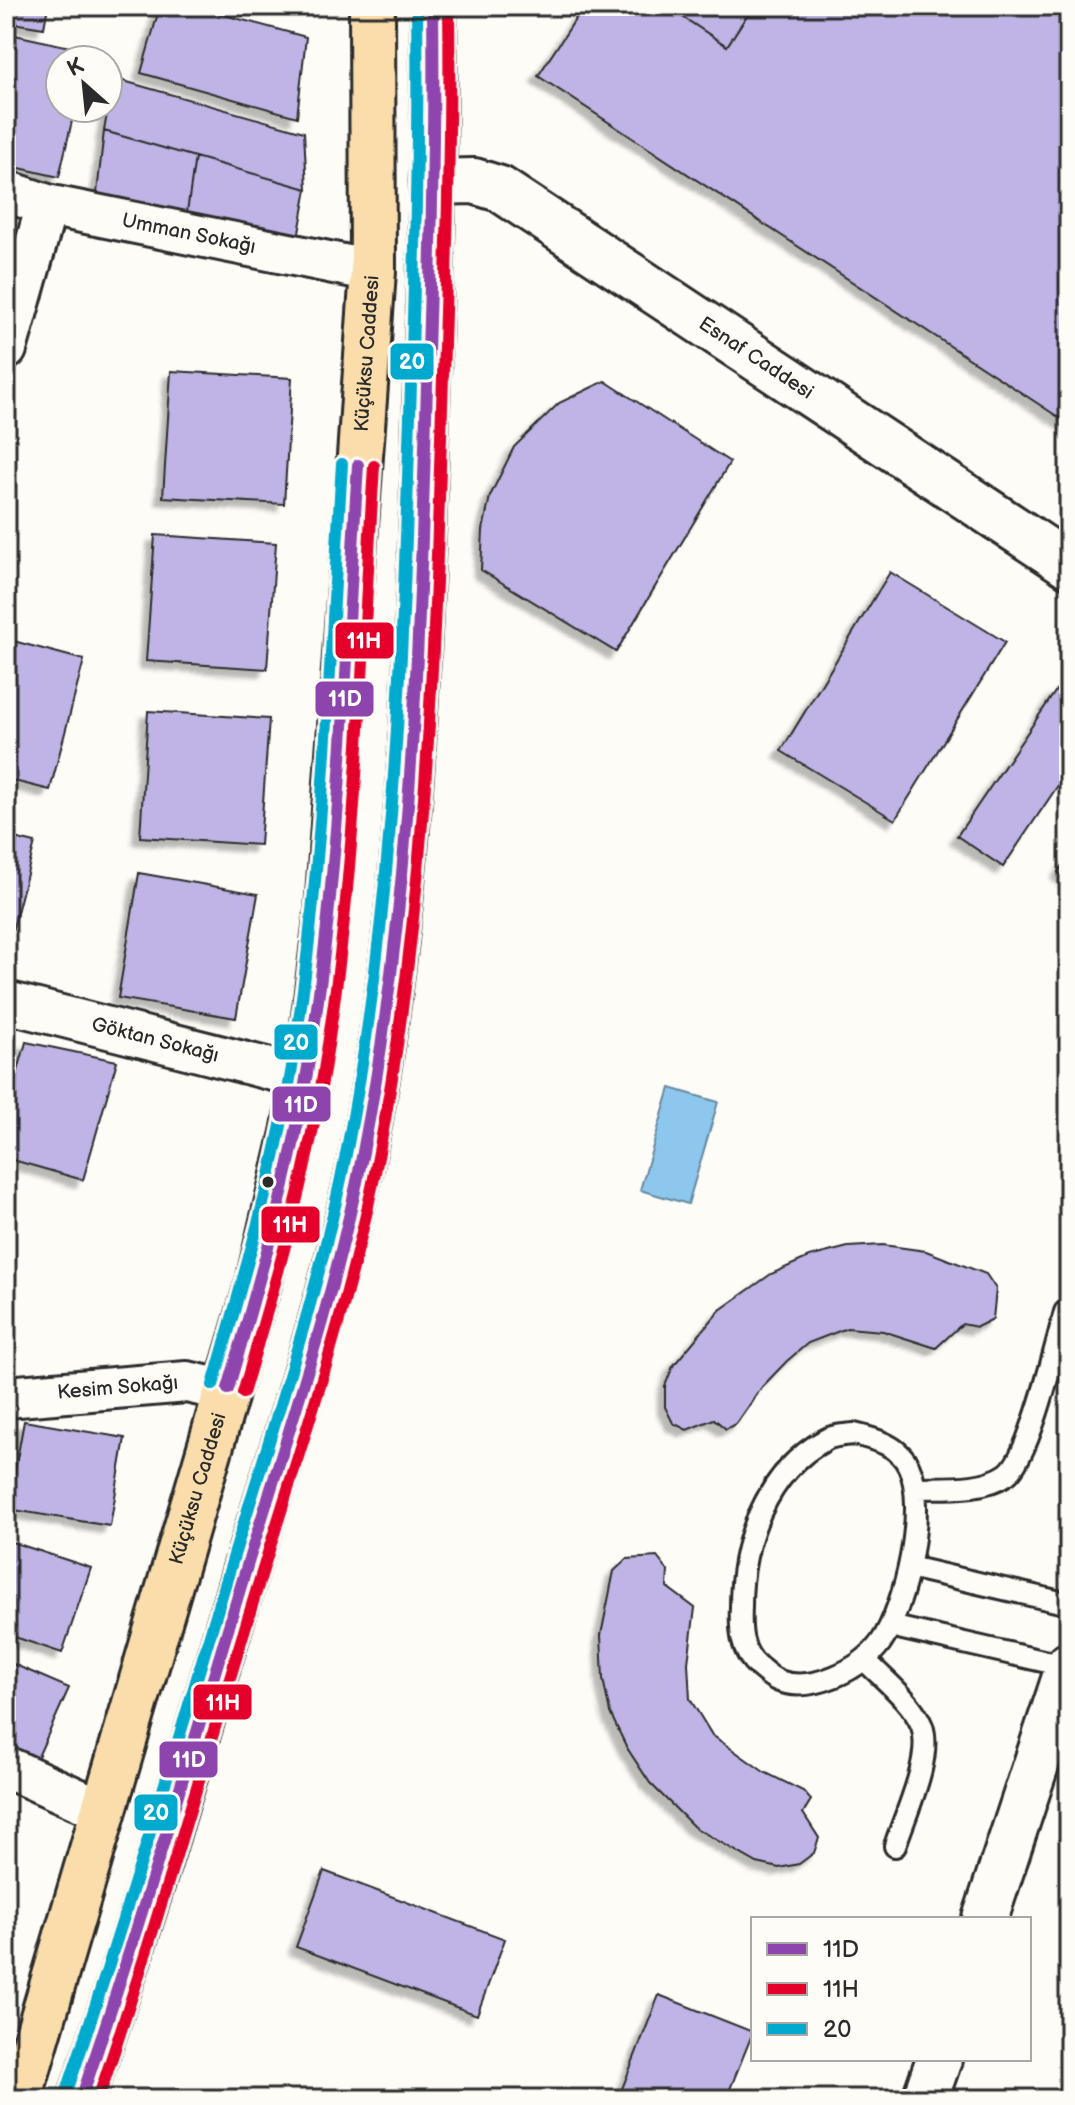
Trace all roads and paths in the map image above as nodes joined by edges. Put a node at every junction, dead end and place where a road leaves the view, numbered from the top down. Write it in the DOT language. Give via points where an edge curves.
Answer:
graph roads {
  1 [pos="372,6"];
  2 [pos="433,6"];
  3 [pos="432,182"];
  4 [pos="6,191"];
  5 [pos="375,204"];
  6 [pos="47,205"];
  7 [pos="373,271"];
  8 [pos="9,324"];
  9 [pos="1069,565"];
  10 [pos="6,1002"];
  11 [pos="305,1078"];
  12 [pos="1065,1312"];
  13 [pos="227,1391"];
  14 [pos="6,1397"];
  15 [pos="915,1488"];
  16 [pos="909,1567"];
  17 [pos="1069,1604"];
  18 [pos="890,1626"];
  19 [pos="865,1660"];
  20 [pos="1069,1666"];
  21 [pos="6,1767"];
  22 [pos="104,1811"];
  23 [pos="895,1846"];
  24 [pos="986,1917"];
  25 [pos="19,2051"];
  26 [pos="938,2061"];
  27 [pos="19,2099"];
  28 [pos="81,2099"];
  29 [pos="925,2099"];
  1 -- 5 [label="main road, Küçüksu Caddesi"];
  2 -- 3 [label="main road"];
  3 -- 5 [label="main road"];
  3 -- 9 [label="main road, Esnaf Caddesi" via="474,181 500,189"];
  3 -- 28 [label="main road" via="417,692 397,919 363,1151 342,1247 271,1487 124,1975"];
  4 -- 6 [label="street, Umman Sokağı"];
  5 -- 7 [label="main road, Küçüksu Caddesi"];
  6 -- 7 [label="street, Umman Sokağı"];
  6 -- 8 [label="street"];
  7 -- 11 [label="main road, Küçüksu Caddesi" via="328,910"];
  10 -- 11 [label="street, Göktan Sokağı"];
  11 -- 13 [label="main road, Küçüksu Caddesi" via="259,1281"];
  12 -- 15 [label="lane" via="1024,1450 1007,1474 969,1486"];
  13 -- 14 [label="street, Kesim Sokağı" via="187,1382"];
  13 -- 22 [label="main road, Küçüksu Caddesi"];
  15 -- 16 [label="lane" via="918,1523"];
  15 -- 19 [label="lane" via="909,1465 884,1441 854,1434 827,1438 798,1461 766,1499 748,1540 740,1636 754,1662 776,1680 801,1685"];
  16 -- 17 [label="lane"];
  16 -- 18 [label="lane"];
  18 -- 19 [label="lane"];
  18 -- 20 [label="lane"];
  19 -- 23 [label="lane" via="907,1704 921,1725 927,1750"];
  20 -- 24 [label="main road"];
  21 -- 22 [label="street"];
  22 -- 25 [label="main road, Küçüksu Caddesi"];
  25 -- 27 [label="main road, Küçüksu Caddesi"];
  26 -- 29 [label="main road"];
}
